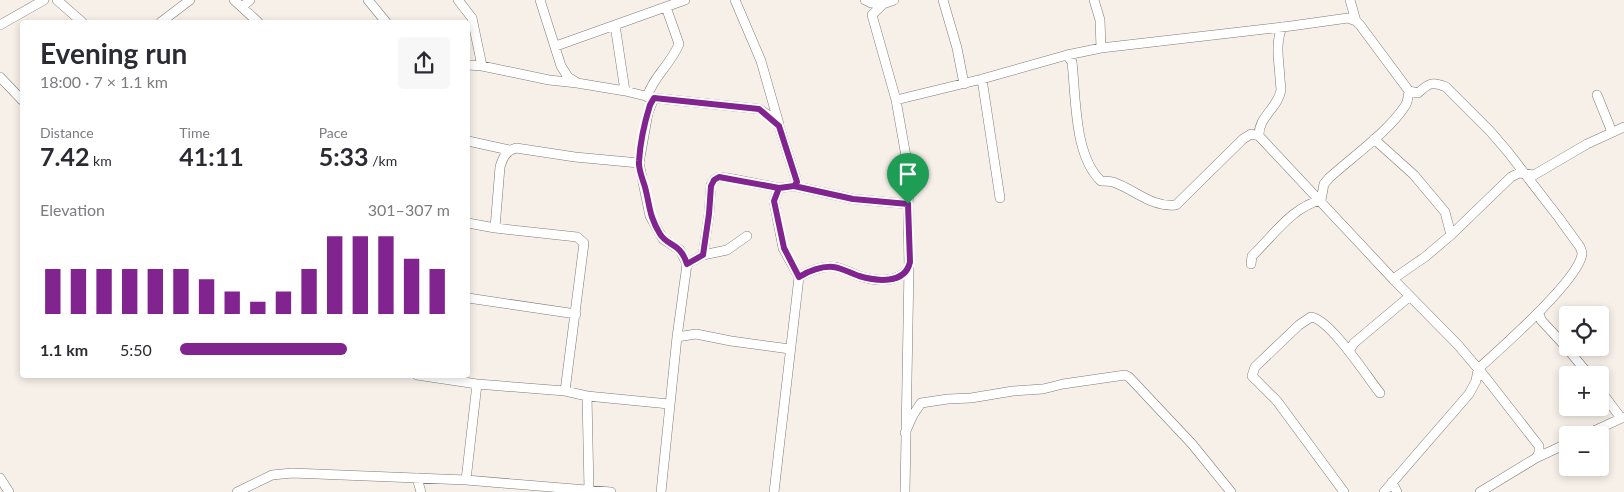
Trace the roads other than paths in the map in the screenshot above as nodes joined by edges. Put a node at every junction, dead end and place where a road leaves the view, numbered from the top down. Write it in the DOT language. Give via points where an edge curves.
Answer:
graph roads {
  1 [pos="44,0"];
  2 [pos="58,0"];
  3 [pos="190,0"];
  4 [pos="234,0"];
  5 [pos="250,0"];
  6 [pos="368,0"];
  7 [pos="458,0"];
  8 [pos="540,0"];
  9 [pos="685,0"];
  10 [pos="734,0"];
  11 [pos="864,0"];
  12 [pos="894,0"];
  13 [pos="943,0"];
  14 [pos="1094,0"];
  15 [pos="1350,0"];
  16 [pos="883,4"];
  17 [pos="242,7"];
  18 [pos="666,7"];
  19 [pos="1352,10"];
  20 [pos="872,15"];
  21 [pos="1344,18"];
  22 [pos="80,20"];
  23 [pos="164,20"];
  24 [pos="256,20"];
  25 [pos="384,20"];
  26 [pos="1356,21"];
  27 [pos="0,25"];
  28 [pos="615,25"];
  29 [pos="1282,27"];
  30 [pos="1266,29"];
  31 [pos="1278,40"];
  32 [pos="556,46"];
  33 [pos="1101,48"];
  34 [pos="1067,56"];
  35 [pos="470,65"];
  36 [pos="482,66"];
  37 [pos="561,66"];
  38 [pos="0,77"];
  39 [pos="982,79"];
  40 [pos="549,80"];
  41 [pos="577,83"];
  42 [pos="964,84"];
  43 [pos="625,91"];
  44 [pos="1409,91"];
  45 [pos="1597,95"];
  46 [pos="20,98"];
  47 [pos="650,98"];
  48 [pos="772,99"];
  49 [pos="896,100"];
  50 [pos="759,109"];
  51 [pos="779,126"];
  52 [pos="1624,127"];
  53 [pos="1612,132"];
  54 [pos="1259,136"];
  55 [pos="1374,139"];
  56 [pos="470,141"];
  57 [pos="509,150"];
  58 [pos="639,163"];
  59 [pos="1524,174"];
  60 [pos="794,186"];
  61 [pos="779,188"];
  62 [pos="1000,198"];
  63 [pos="1321,200"];
  64 [pos="908,204"];
  65 [pos="470,223"];
  66 [pos="495,228"];
  67 [pos="1450,235"];
  68 [pos="747,236"];
  69 [pos="703,255"];
  70 [pos="687,264"];
  71 [pos="1251,264"];
  72 [pos="909,267"];
  73 [pos="799,277"];
  74 [pos="1393,279"];
  75 [pos="1410,296"];
  76 [pos="470,298"];
  77 [pos="1539,312"];
  78 [pos="576,314"];
  79 [pos="677,337"];
  80 [pos="790,349"];
  81 [pos="1349,351"];
  82 [pos="1582,366"];
  83 [pos="1478,369"];
  84 [pos="437,378"];
  85 [pos="1486,378"];
  86 [pos="1476,381"];
  87 [pos="477,384"];
  88 [pos="565,391"];
  89 [pos="1380,393"];
  90 [pos="587,396"];
  91 [pos="1609,401"];
  92 [pos="669,404"];
  93 [pos="1622,417"];
  94 [pos="1604,426"];
  95 [pos="905,433"];
  96 [pos="1559,447"];
  97 [pos="1536,458"];
  98 [pos="0,478"];
  99 [pos="417,478"];
  100 [pos="466,480"];
  101 [pos="1392,482"];
  102 [pos="556,490"];
  103 [pos="589,490"];
  104 [pos="240,491"];
  105 [pos="9,492"];
  106 [pos="421,492"];
  107 [pos="611,492"];
  108 [pos="661,492"];
  109 [pos="774,492"];
  110 [pos="905,492"];
  111 [pos="1231,492"];
  112 [pos="1344,492"];
  113 [pos="1384,492"];
  114 [pos="1397,492"];
  115 [pos="1480,492"];
  1 -- 27 [label="street"];
  2 -- 22 [label="street"];
  3 -- 23 [label="street"];
  4 -- 17 [label="street"];
  5 -- 17 [label="street"];
  6 -- 25 [label="street"];
  7 -- 36 [label="street" via="472,18"];
  8 -- 32 [label="street"];
  9 -- 18 [label="street"];
  10 -- 48 [label="street" via="761,62"];
  11 -- 16 [label="street"];
  11 -- 20 [label="street"];
  12 -- 16 [label="street"];
  13 -- 42 [label="street"];
  14 -- 33 [label="street" via="1100,20"];
  15 -- 19 [label="street"];
  16 -- 20 [label="street"];
  17 -- 24 [label="street"];
  18 -- 28 [label="street"];
  18 -- 47 [label="street" via="679,44 655,80"];
  19 -- 21 [label="street"];
  19 -- 26 [label="street"];
  20 -- 49 [label="street"];
  21 -- 26 [label="street"];
  21 -- 29 [label="street"];
  26 -- 44 [label="street"];
  28 -- 32 [label="street"];
  28 -- 43 [label="street"];
  29 -- 30 [label="street"];
  29 -- 31 [label="street"];
  30 -- 31 [label="street"];
  30 -- 33 [label="street"];
  31 -- 54 [label="street" via="1281,91 1261,122"];
  32 -- 37 [label="street"];
  33 -- 34 [label="street"];
  34 -- 39 [label="street"];
  34 -- 54 [label="street" via="1072,62 1082,150 1101,181 1112,182 1165,205 1176,205 1243,139 1251,134"];
  35 -- 36 [label="street"];
  36 -- 40 [label="street"];
  37 -- 40 [label="street"];
  37 -- 41 [label="street"];
  38 -- 46 [label="street"];
  39 -- 42 [label="street"];
  39 -- 62 [label="street"];
  40 -- 41 [label="street"];
  41 -- 43 [label="street"];
  42 -- 49 [label="street"];
  43 -- 47 [label="street"];
  44 -- 55 [label="street" via="1406,105"];
  44 -- 59 [label="street" via="1418,93 1431,83 1446,87 1490,131"];
  45 -- 53 [label="street"];
  47 -- 50 [label="street"];
  47 -- 58 [label="street"];
  48 -- 50 [label="street"];
  48 -- 51 [label="street"];
  49 -- 64 [label="street" via="910,179"];
  50 -- 51 [label="street"];
  51 -- 60 [label="street" via="797,182"];
  52 -- 53 [label="street"];
  53 -- 59 [label="street" via="1534,175"];
  54 -- 63 [label="street"];
  55 -- 63 [label="street" via="1329,178 1324,184"];
  55 -- 67 [label="street" via="1414,175 1444,212"];
  56 -- 57 [label="street"];
  57 -- 58 [label="street" via="516,148"];
  57 -- 66 [label="street" via="500,167"];
  58 -- 70 [label="street" via="650,216 660,235 680,250"];
  59 -- 67 [label="street" via="1516,174 1505,182"];
  59 -- 77 [label="street" via="1582,252 1574,270"];
  60 -- 61 [label="street"];
  60 -- 64 [label="street" via="853,199"];
  61 -- 69 [label="street" via="719,177 714,180"];
  61 -- 73 [label="street" via="774,201 784,248"];
  63 -- 71 [label="street" via="1298,211 1252,256"];
  63 -- 74 [label="street"];
  64 -- 72 [label="street"];
  65 -- 66 [label="street"];
  66 -- 78 [label="street" via="582,239 584,250"];
  67 -- 74 [label="street"];
  68 -- 69 [label="street" via="727,250"];
  69 -- 70 [label="street"];
  70 -- 79 [label="street"];
  72 -- 73 [label="street" via="900,277 892,279 868,278 831,266"];
  72 -- 95 [label="street"];
  73 -- 80 [label="street"];
  74 -- 75 [label="street"];
  75 -- 81 [label="street" via="1354,343"];
  75 -- 83 [label="street"];
  76 -- 78 [label="street"];
  77 -- 82 [label="street" via="1541,320"];
  77 -- 83 [label="street"];
  78 -- 88 [label="street"];
  79 -- 80 [label="street" via="696,334"];
  79 -- 92 [label="street"];
  80 -- 109 [label="street"];
  81 -- 89 [label="street"];
  81 -- 112 [label="street" via="1324,323 1311,317 1255,367 1252,376 1278,401"];
  83 -- 85 [label="street"];
  83 -- 86 [label="street"];
  84 -- 87 [label="street"];
  85 -- 86 [label="street"];
  85 -- 97 [label="street" via="1539,446"];
  86 -- 101 [label="street" via="1452,416"];
  87 -- 88 [label="street"];
  87 -- 100 [label="street"];
  88 -- 90 [label="street"];
  90 -- 92 [label="street"];
  90 -- 103 [label="street"];
  91 -- 93 [label="street"];
  92 -- 108 [label="street"];
  93 -- 94 [label="street"];
  95 -- 110 [label="street"];
  95 -- 111 [label="street" via="921,403 1043,389 1125,375 1192,444"];
  96 -- 97 [label="street"];
  97 -- 115 [label="street"];
  98 -- 105 [label="street"];
  99 -- 100 [label="street"];
  99 -- 104 [label="street" via="292,473 272,475"];
  99 -- 106 [label="street"];
  100 -- 102 [label="street"];
  101 -- 113 [label="street"];
  101 -- 114 [label="street"];
  102 -- 103 [label="street"];
  103 -- 107 [label="street"];
}
